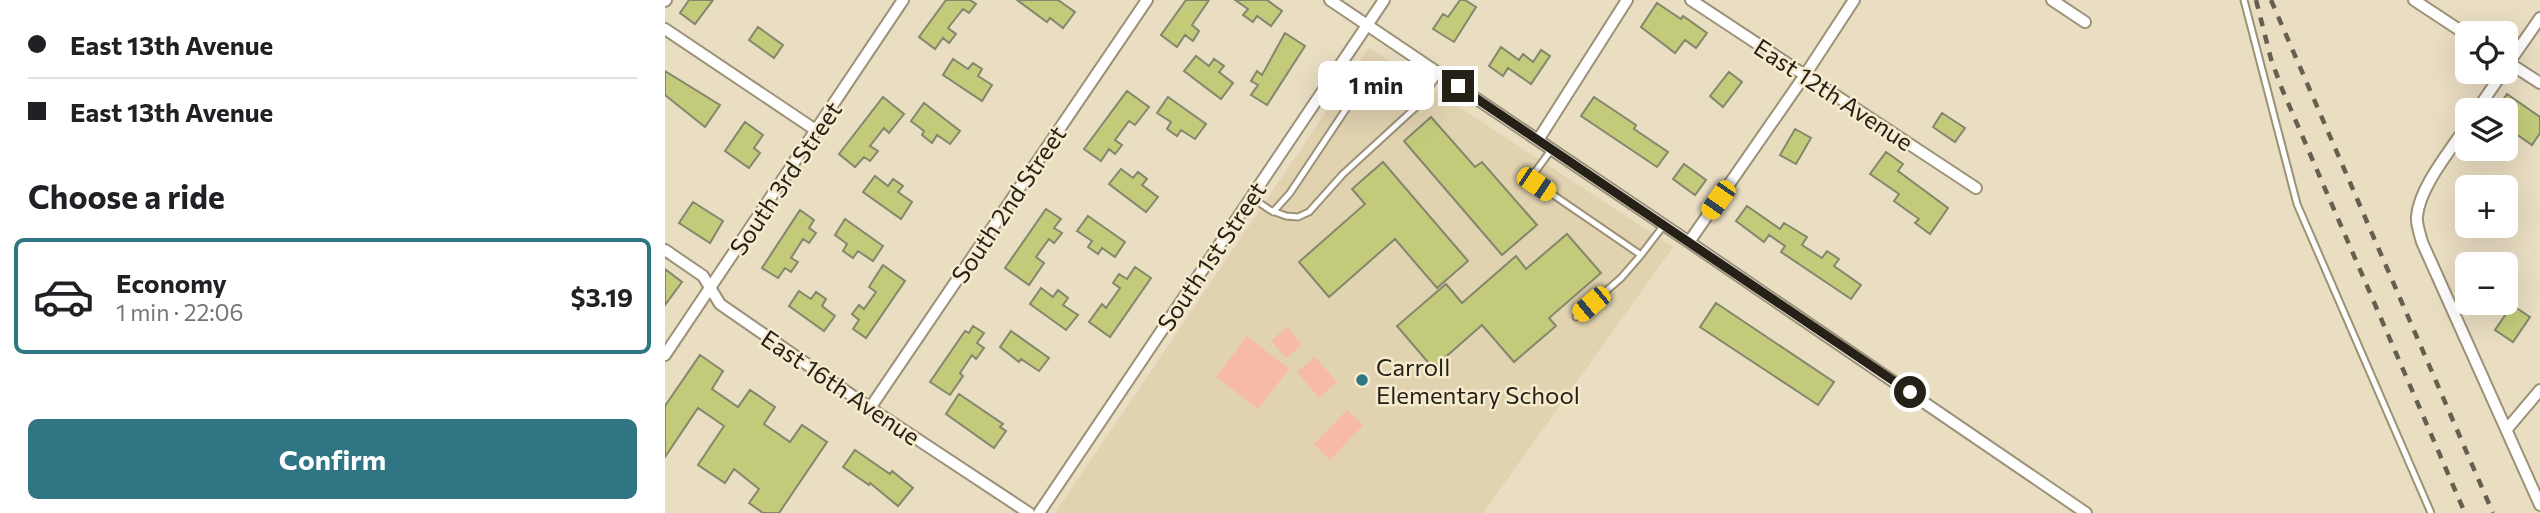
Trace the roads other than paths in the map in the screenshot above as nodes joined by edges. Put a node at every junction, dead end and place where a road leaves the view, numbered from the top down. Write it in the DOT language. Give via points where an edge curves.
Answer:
graph roads {
  1 [pos="904,0"];
  2 [pos="1147,0"];
  3 [pos="1330,0"];
  4 [pos="1384,0"];
  5 [pos="1627,0"];
  6 [pos="1691,0"];
  7 [pos="1854,0"];
  8 [pos="2052,0"];
  9 [pos="2244,0"];
  10 [pos="2414,0"];
  11 [pos="2540,18"];
  12 [pos="2085,22"];
  13 [pos="1367,24"];
  14 [pos="2455,27"];
  15 [pos="665,29"];
  16 [pos="2518,49"];
  17 [pos="2518,72"];
  18 [pos="1439,73"];
  19 [pos="1805,75"];
  20 [pos="2540,83"];
  21 [pos="1423,97"];
  22 [pos="817,131"];
  23 [pos="1538,140"];
  24 [pos="2455,143"];
  25 [pos="1552,149"];
  26 [pos="1976,188"];
  27 [pos="1251,197"];
  28 [pos="1273,212"];
  29 [pos="1664,225"];
  30 [pos="1689,242"];
  31 [pos="665,250"];
  32 [pos="1641,255"];
  33 [pos="712,287"];
  34 [pos="1576,317"];
  35 [pos="665,355"];
  36 [pos="2540,390"];
  37 [pos="870,408"];
  38 [pos="2507,429"];
  39 [pos="2540,505"];
  40 [pos="1029,513"];
  41 [pos="1039,513"];
  42 [pos="2086,513"];
  43 [pos="2431,513"];
  1 -- 22 [label="street, South 3rd Street"];
  2 -- 37 [label="street, South 2nd Street"];
  3 -- 13 [label="street"];
  4 -- 13 [label="street, South 1st Street"];
  5 -- 23 [label="street"];
  6 -- 19 [label="street, East 12th Avenue"];
  7 -- 19 [label="street"];
  8 -- 12 [label="street"];
  9 -- 43 [label="lane" via="2297,204"];
  10 -- 14 [label="street"];
  11 -- 16 [label="street"];
  13 -- 18 [label="street"];
  13 -- 27 [label="street, South 1st Street"];
  15 -- 22 [label="street"];
  17 -- 20 [label="street"];
  18 -- 21 [label="lane"];
  18 -- 23 [label="street"];
  19 -- 26 [label="street, East 12th Avenue"];
  19 -- 30 [label="street"];
  21 -- 28 [label="lane" via="1309,212 1292,217"];
  21 -- 28 [label="lane" via="1382,71 1368,76"];
  22 -- 33 [label="street, South 3rd Street"];
  23 -- 25 [label="street"];
  24 -- 38 [label="street" via="2428,185 2416,219 2422,243"];
  25 -- 29 [label="street"];
  25 -- 32 [label="lane" via="1535,172 1536,184"];
  27 -- 28 [label="lane"];
  27 -- 41 [label="street, South 1st Street"];
  29 -- 30 [label="street"];
  29 -- 32 [label="lane"];
  30 -- 42 [label="street"];
  31 -- 33 [label="street, East 16th Avenue"];
  32 -- 34 [label="lane"];
  33 -- 35 [label="street, South 3rd Street"];
  33 -- 37 [label="street, East 16th Avenue" via="720,304"];
  36 -- 38 [label="street"];
  37 -- 40 [label="street, East 16th Avenue"];
  38 -- 39 [label="street"];
}
